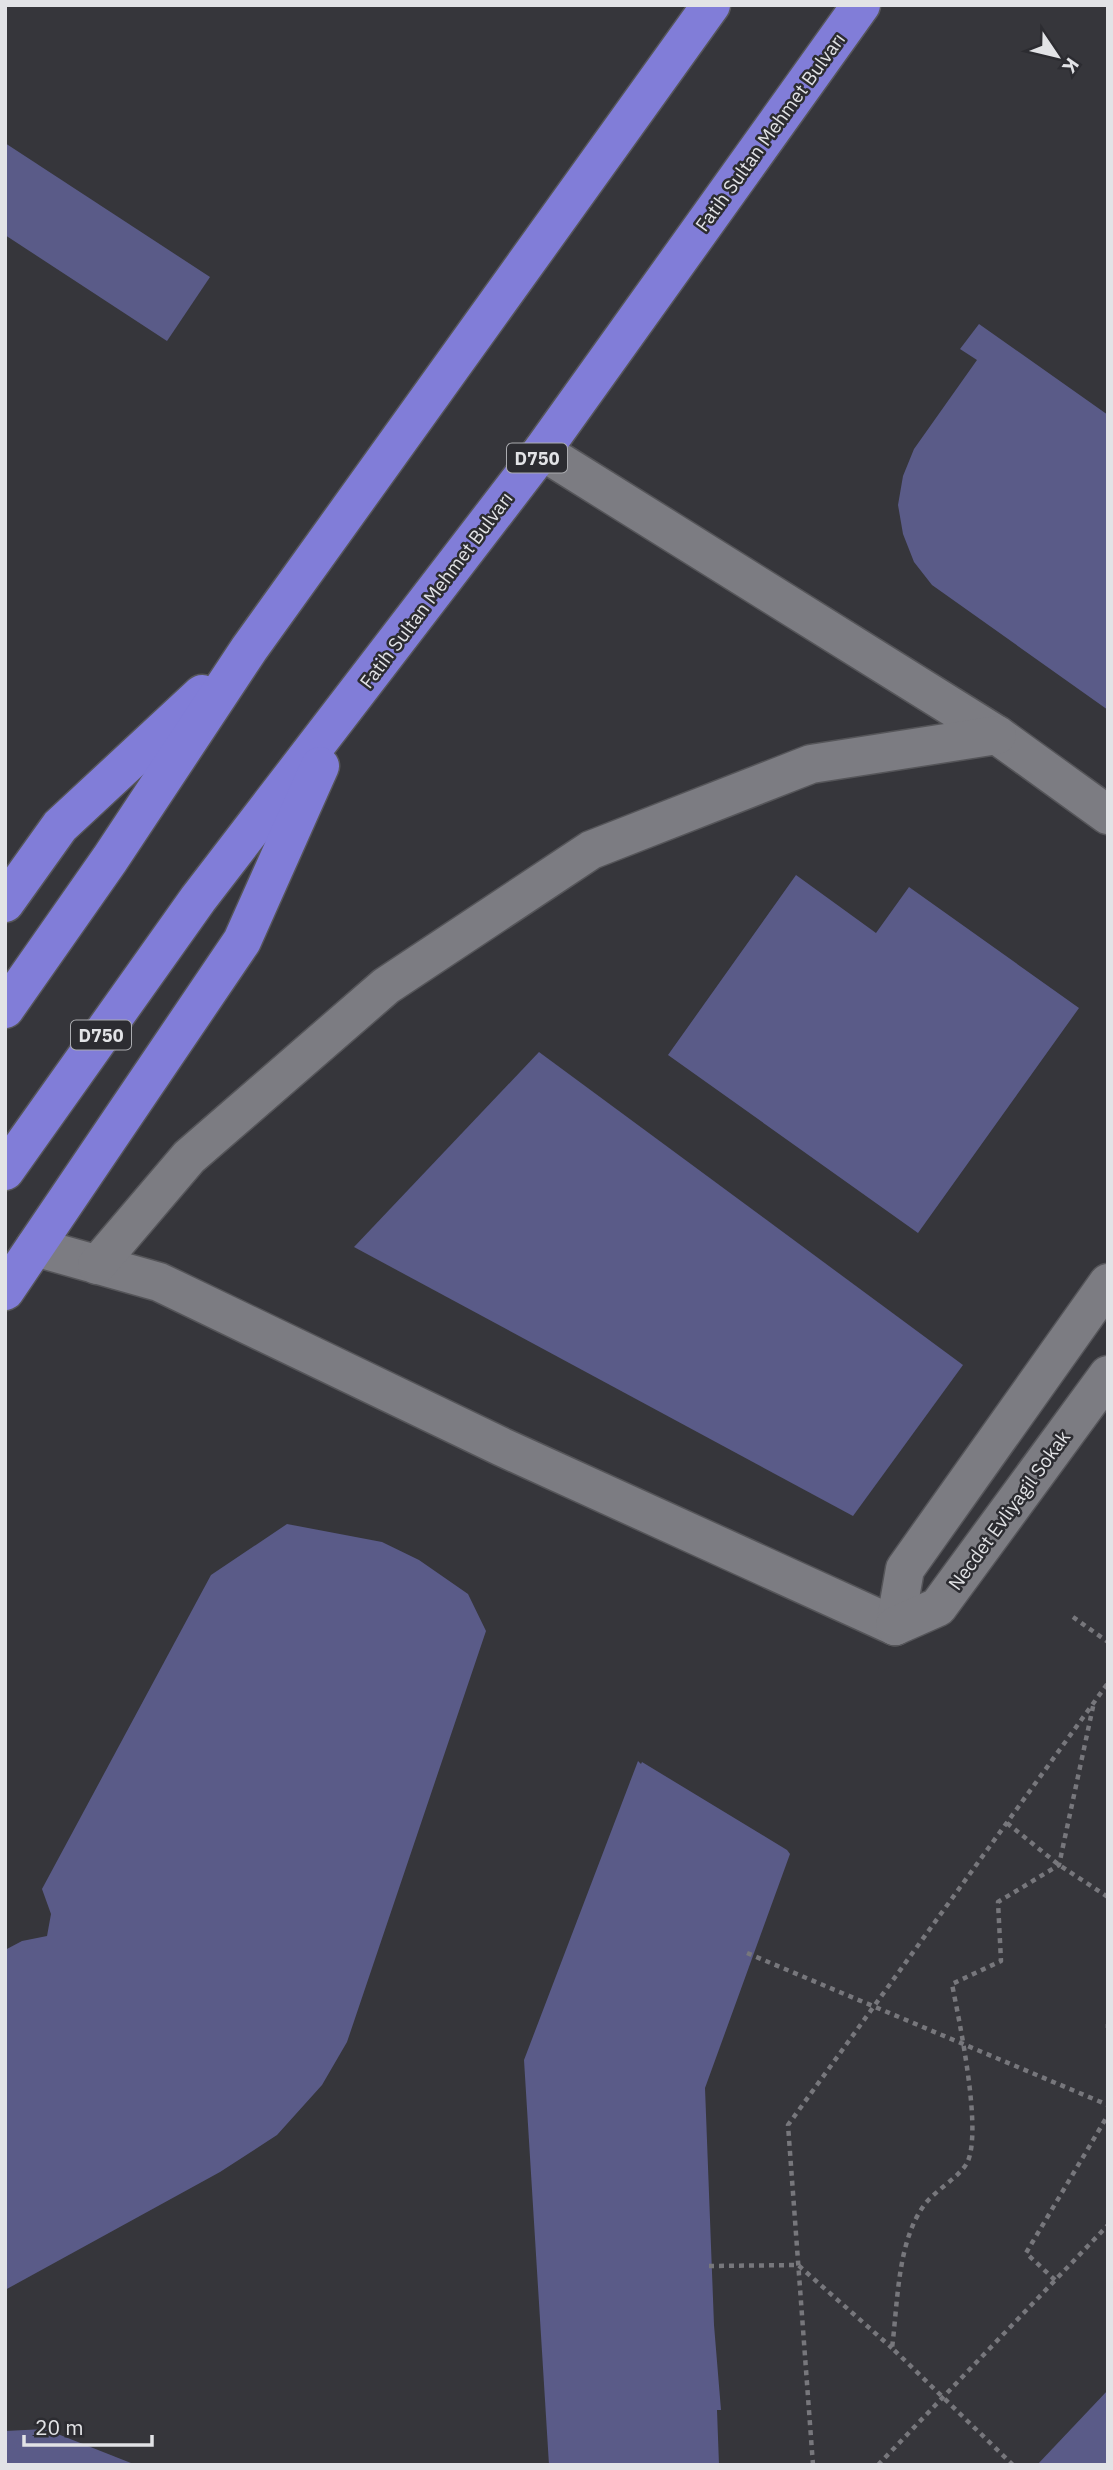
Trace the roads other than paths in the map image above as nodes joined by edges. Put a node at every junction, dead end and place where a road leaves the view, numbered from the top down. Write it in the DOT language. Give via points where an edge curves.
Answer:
graph roads {
  1 [pos="711,5"];
  2 [pos="861,5"];
  3 [pos="542,451"];
  4 [pos="249,649"];
  5 [pos="344,711"];
  6 [pos="997,735"];
  7 [pos="1108,815"];
  8 [pos="5,903"];
  9 [pos="5,1009"];
  10 [pos="5,1171"];
  11 [pos="35,1247"];
  12 [pos="97,1265"];
  13 [pos="1108,1283"];
  14 [pos="5,1291"];
  15 [pos="1108,1375"];
  16 [pos="895,1626"];
  1 -- 4 [label="highway"];
  2 -- 3 [label="highway, Fatih Sultan Mehmet Bulvarı / D750"];
  3 -- 5 [label="highway, Fatih Sultan Mehmet Bulvarı / D750"];
  3 -- 6 [label="street"];
  4 -- 8 [label="highway" via="61,826"];
  4 -- 9 [label="highway"];
  5 -- 10 [label="highway, Fatih Sultan Mehmet Bulvarı / D750" via="198,899"];
  5 -- 11 [label="highway" via="242,941"];
  6 -- 7 [label="street"];
  6 -- 12 [label="street" via="811,764 591,850 386,986 189,1157"];
  11 -- 12 [label="street"];
  11 -- 14 [label="highway"];
  12 -- 16 [label="street" via="159,1282 502,1447"];
  13 -- 16 [label="street" via="905,1569"];
  15 -- 16 [label="street, Necdet Evliyagil Sokak" via="938,1608"];
}
